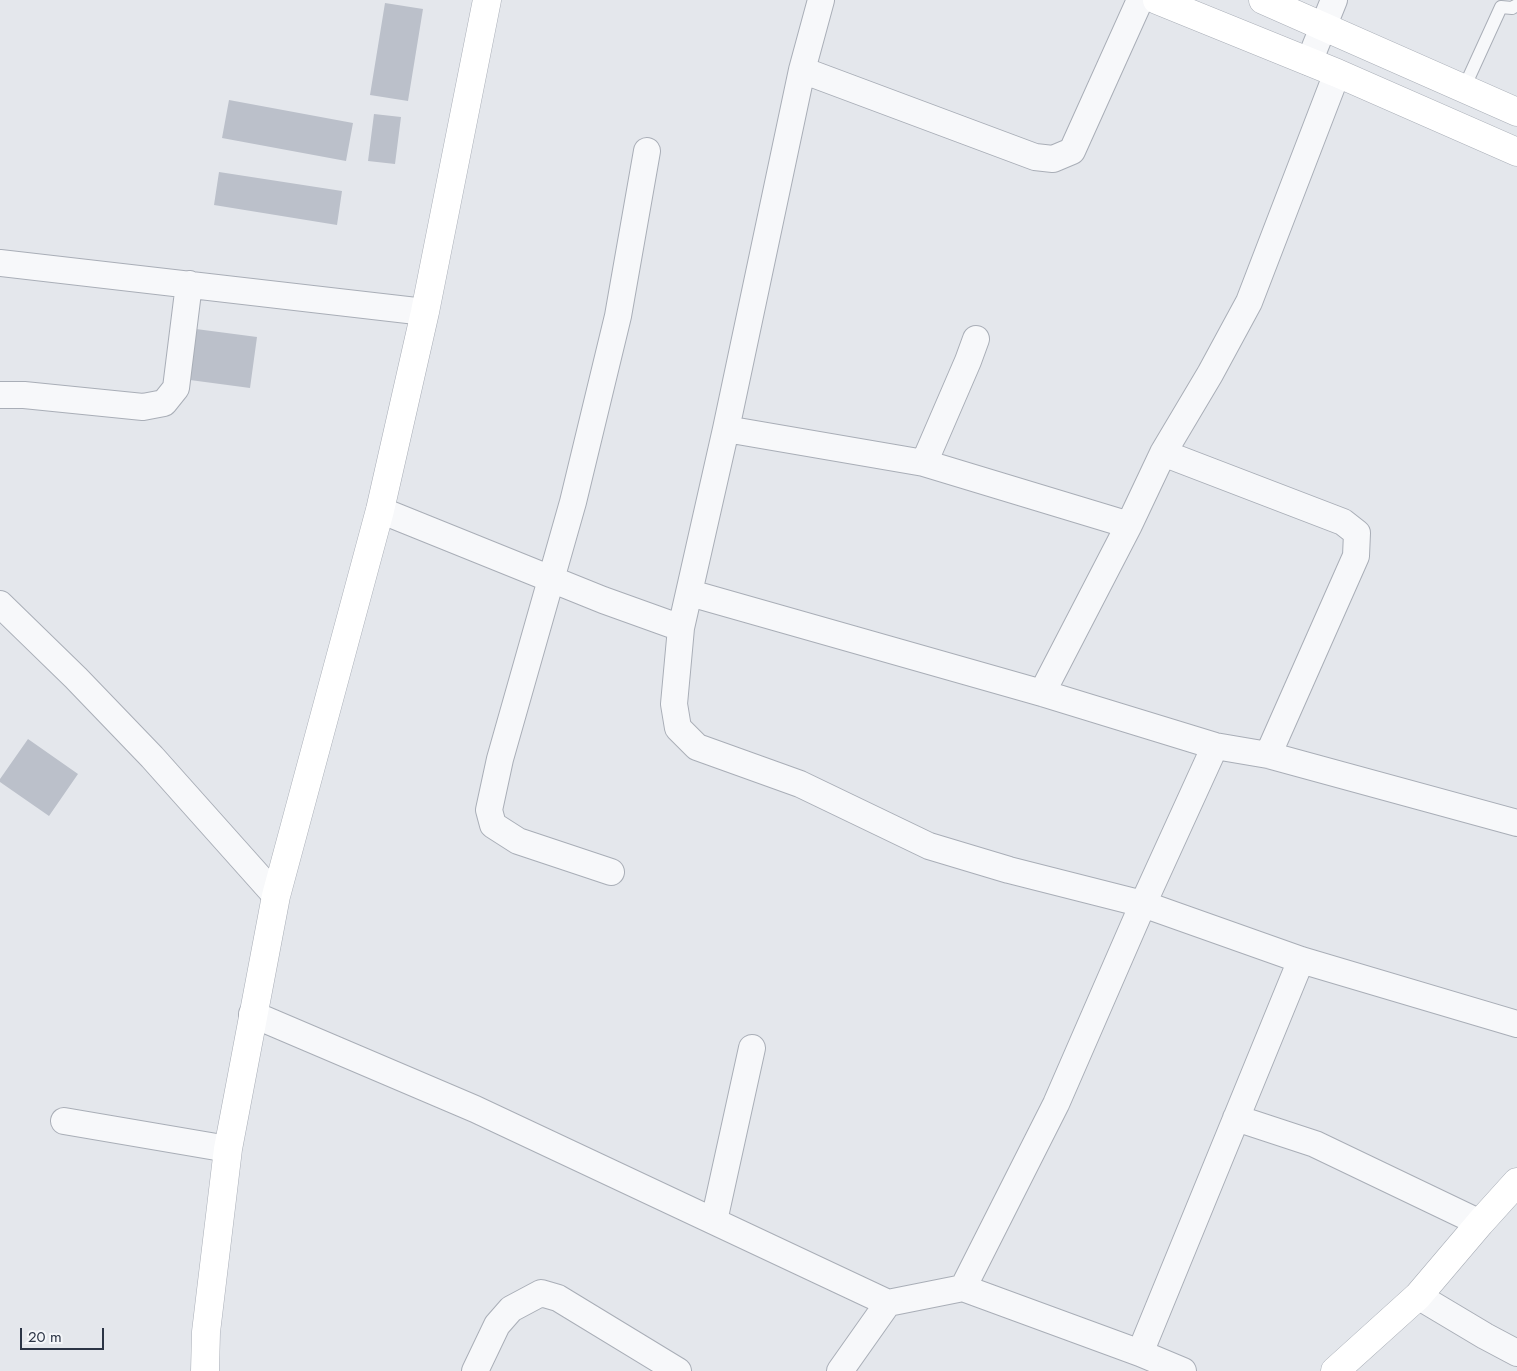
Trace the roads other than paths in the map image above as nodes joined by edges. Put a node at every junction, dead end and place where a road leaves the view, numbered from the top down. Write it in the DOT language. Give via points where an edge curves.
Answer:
graph roads {
  1 [pos="487,0"];
  2 [pos="821,0"];
  3 [pos="1140,0"];
  4 [pos="1157,0"];
  5 [pos="1263,0"];
  6 [pos="1334,0"];
  7 [pos="1517,5"];
  8 [pos="1324,26"];
  9 [pos="1309,62"];
  10 [pos="802,70"];
  11 [pos="1338,73"];
  12 [pos="1464,88"];
  13 [pos="1517,112"];
  14 [pos="647,151"];
  15 [pos="1517,152"];
  16 [pos="0,263"];
  17 [pos="189,284"];
  18 [pos="425,312"];
  19 [pos="976,339"];
  20 [pos="0,395"];
  21 [pos="726,428"];
  22 [pos="1163,453"];
  23 [pos="924,463"];
  24 [pos="380,510"];
  25 [pos="1129,525"];
  26 [pos="552,578"];
  27 [pos="690,593"];
  28 [pos="0,604"];
  29 [pos="681,628"];
  30 [pos="1042,693"];
  31 [pos="1216,746"];
  32 [pos="1268,755"];
  33 [pos="1517,823"];
  34 [pos="611,872"];
  35 [pos="276,896"];
  36 [pos="1143,904"];
  37 [pos="1301,960"];
  38 [pos="252,1014"];
  39 [pos="1517,1024"];
  40 [pos="752,1048"];
  41 [pos="1236,1118"];
  42 [pos="64,1121"];
  43 [pos="228,1149"];
  44 [pos="1517,1182"];
  45 [pos="714,1221"];
  46 [pos="1480,1223"];
  47 [pos="964,1288"];
  48 [pos="1418,1296"];
  49 [pos="888,1303"];
  50 [pos="1140,1353"];
  51 [pos="1517,1353"];
  52 [pos="204,1371"];
  53 [pos="475,1371"];
  54 [pos="678,1371"];
  55 [pos="840,1371"];
  56 [pos="1184,1371"];
  57 [pos="1335,1371"];
  1 -- 18 [label="street"];
  2 -- 10 [label="street"];
  3 -- 10 [label="street" via="1072,151 1053,159 1035,157"];
  4 -- 9 [label="street"];
  5 -- 8 [label="street"];
  6 -- 8 [label="street"];
  7 -- 12 [label="lane" via="1501,7"];
  8 -- 9 [label="street"];
  8 -- 12 [label="street"];
  9 -- 11 [label="street"];
  10 -- 21 [label="street"];
  11 -- 15 [label="street"];
  11 -- 22 [label="street" via="1249,302"];
  12 -- 13 [label="street"];
  14 -- 26 [label="street" via="618,316"];
  16 -- 17 [label="street"];
  17 -- 18 [label="street"];
  17 -- 20 [label="street" via="176,388 164,403 143,407"];
  18 -- 24 [label="street"];
  19 -- 23 [label="street"];
  21 -- 23 [label="street"];
  21 -- 27 [label="street"];
  22 -- 25 [label="street"];
  22 -- 32 [label="street" via="1342,522 1357,533 1356,556"];
  23 -- 25 [label="street"];
  24 -- 26 [label="street"];
  24 -- 35 [label="street"];
  25 -- 30 [label="street"];
  26 -- 29 [label="street"];
  26 -- 34 [label="street" via="500,759 489,810 493,825 518,841"];
  27 -- 29 [label="street"];
  27 -- 30 [label="street"];
  28 -- 35 [label="street" via="152,757"];
  29 -- 36 [label="street" via="674,704 678,728 697,747 800,784 929,846"];
  30 -- 31 [label="street"];
  31 -- 32 [label="street"];
  31 -- 36 [label="street"];
  32 -- 33 [label="street"];
  35 -- 38 [label="street"];
  36 -- 37 [label="street"];
  36 -- 47 [label="street" via="1056,1104"];
  37 -- 39 [label="street"];
  37 -- 41 [label="street"];
  38 -- 43 [label="street"];
  38 -- 45 [label="street" via="475,1109"];
  40 -- 45 [label="street"];
  41 -- 46 [label="street" via="1315,1144"];
  41 -- 50 [label="street"];
  42 -- 43 [label="street"];
  43 -- 52 [label="street"];
  44 -- 46 [label="street"];
  45 -- 49 [label="street"];
  46 -- 48 [label="street"];
  47 -- 49 [label="street"];
  47 -- 50 [label="street"];
  48 -- 51 [label="street"];
  48 -- 57 [label="street"];
  49 -- 55 [label="street"];
  50 -- 56 [label="street"];
  53 -- 54 [label="street" via="496,1325 511,1309 541,1293 558,1298"];
}
